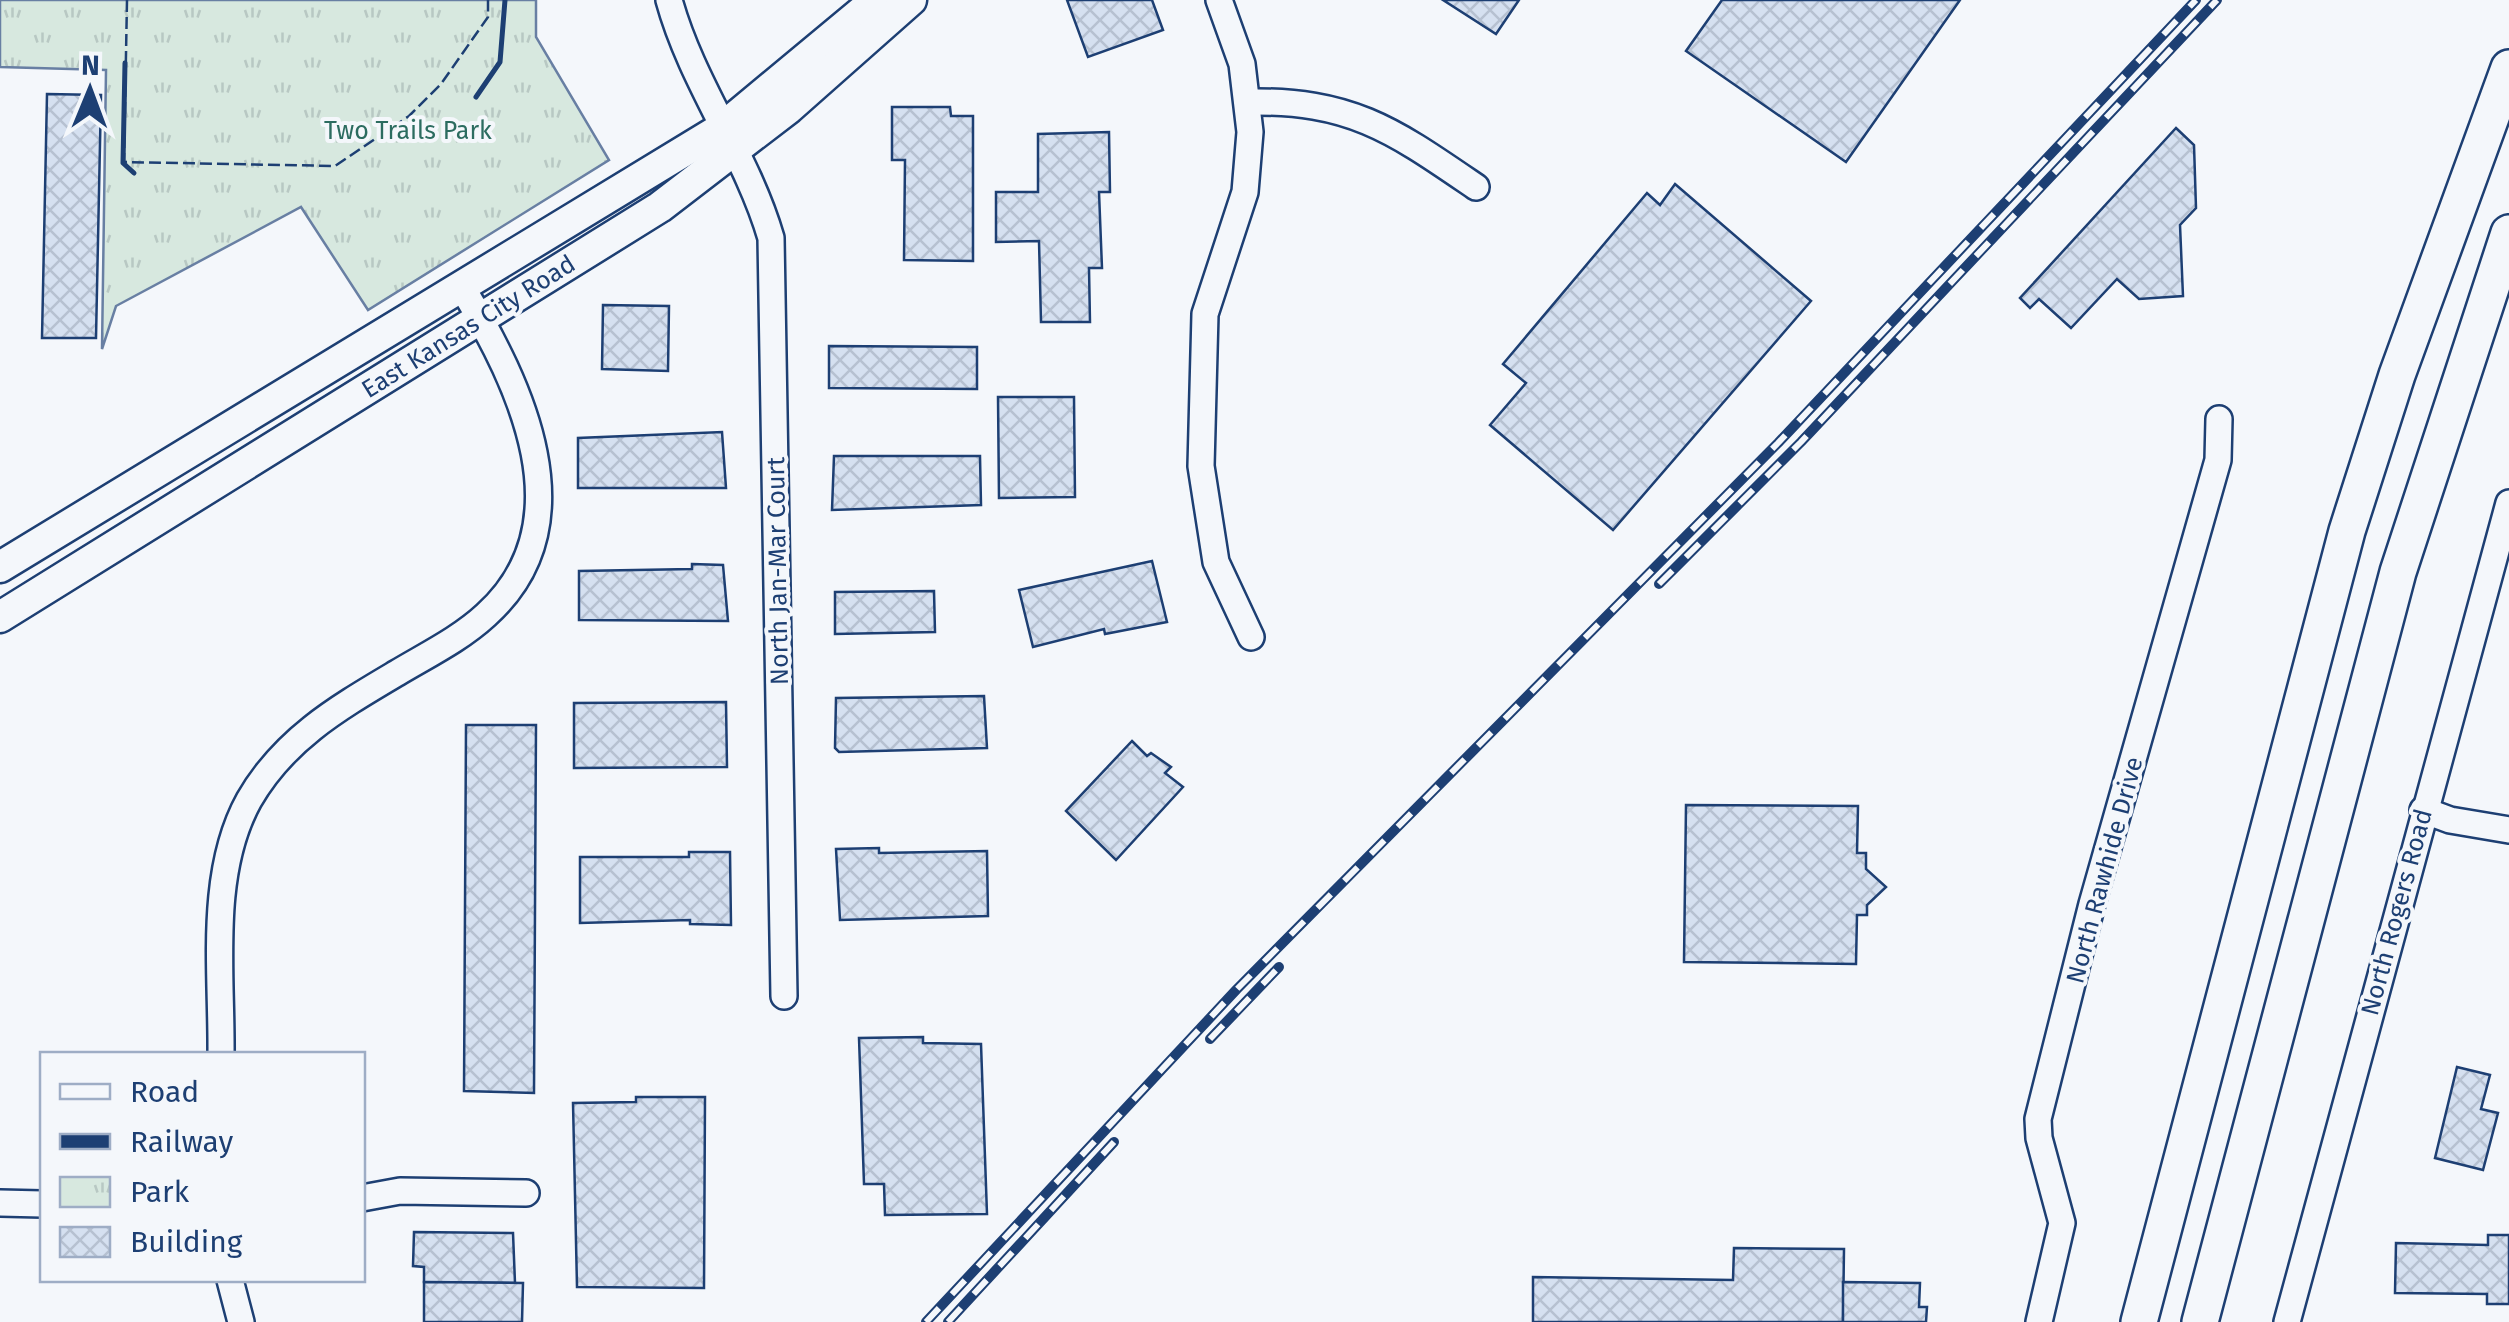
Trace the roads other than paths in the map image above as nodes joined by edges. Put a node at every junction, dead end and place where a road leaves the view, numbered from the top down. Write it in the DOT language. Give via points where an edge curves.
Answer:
graph roads {
  1 [pos="670,0"];
  2 [pos="876,0"];
  3 [pos="911,0"];
  4 [pos="1219,0"];
  5 [pos="2509,68"];
  6 [pos="1248,102"];
  7 [pos="728,141"];
  8 [pos="1476,187"];
  9 [pos="2509,233"];
  10 [pos="463,289"];
  11 [pos="481,318"];
  12 [pos="2219,419"];
  13 [pos="2509,503"];
  14 [pos="0,568"];
  15 [pos="0,617"];
  16 [pos="1251,637"];
  17 [pos="2423,810"];
  18 [pos="2509,830"];
  19 [pos="784,996"];
  20 [pos="221,1052"];
  21 [pos="526,1193"];
  22 [pos="365,1197"];
  23 [pos="0,1204"];
  24 [pos="40,1204"];
  25 [pos="231,1282"];
  26 [pos="241,1322"];
  27 [pos="2039,1322"];
  28 [pos="2139,1322"];
  29 [pos="2200,1322"];
  30 [pos="2287,1322"];
  1 -- 7 [label="street, North Jan-Mar Court"];
  2 -- 7 [label="main road, East Kansas City Road"];
  3 -- 7 [label="main road, East Kansas City Road"];
  4 -- 6 [label="street"];
  5 -- 28 [label="highway" via="2347,530"];
  6 -- 8 [label="street" via="1343,110 1400,136"];
  6 -- 16 [label="street" via="1245,192 1206,314 1201,466 1216,562"];
  7 -- 10 [label="main road, East Kansas City Road"];
  7 -- 11 [label="main road, East Kansas City Road" via="660,207"];
  7 -- 19 [label="street, North Jan-Mar Court" via="771,238"];
  9 -- 29 [label="highway" via="2398,572"];
  10 -- 11 [label="street"];
  10 -- 14 [label="main road, East Kansas City Road"];
  11 -- 15 [label="main road, East Kansas City Road"];
  11 -- 20 [label="street" via="516,385 533,436 538,494 525,560 488,614 317,722 280,756 252,796 224,878"];
  12 -- 27 [label="street, North Rawhide Drive" via="2218,460 2038,1120 2062,1223"];
  13 -- 17 [label="street, North Rogers Road"];
  17 -- 18 [label="street"];
  17 -- 30 [label="street, North Rogers Road"];
  21 -- 22 [label="street" via="400,1191"];
  23 -- 24 [label="street"];
  25 -- 26 [label="street"];
}
